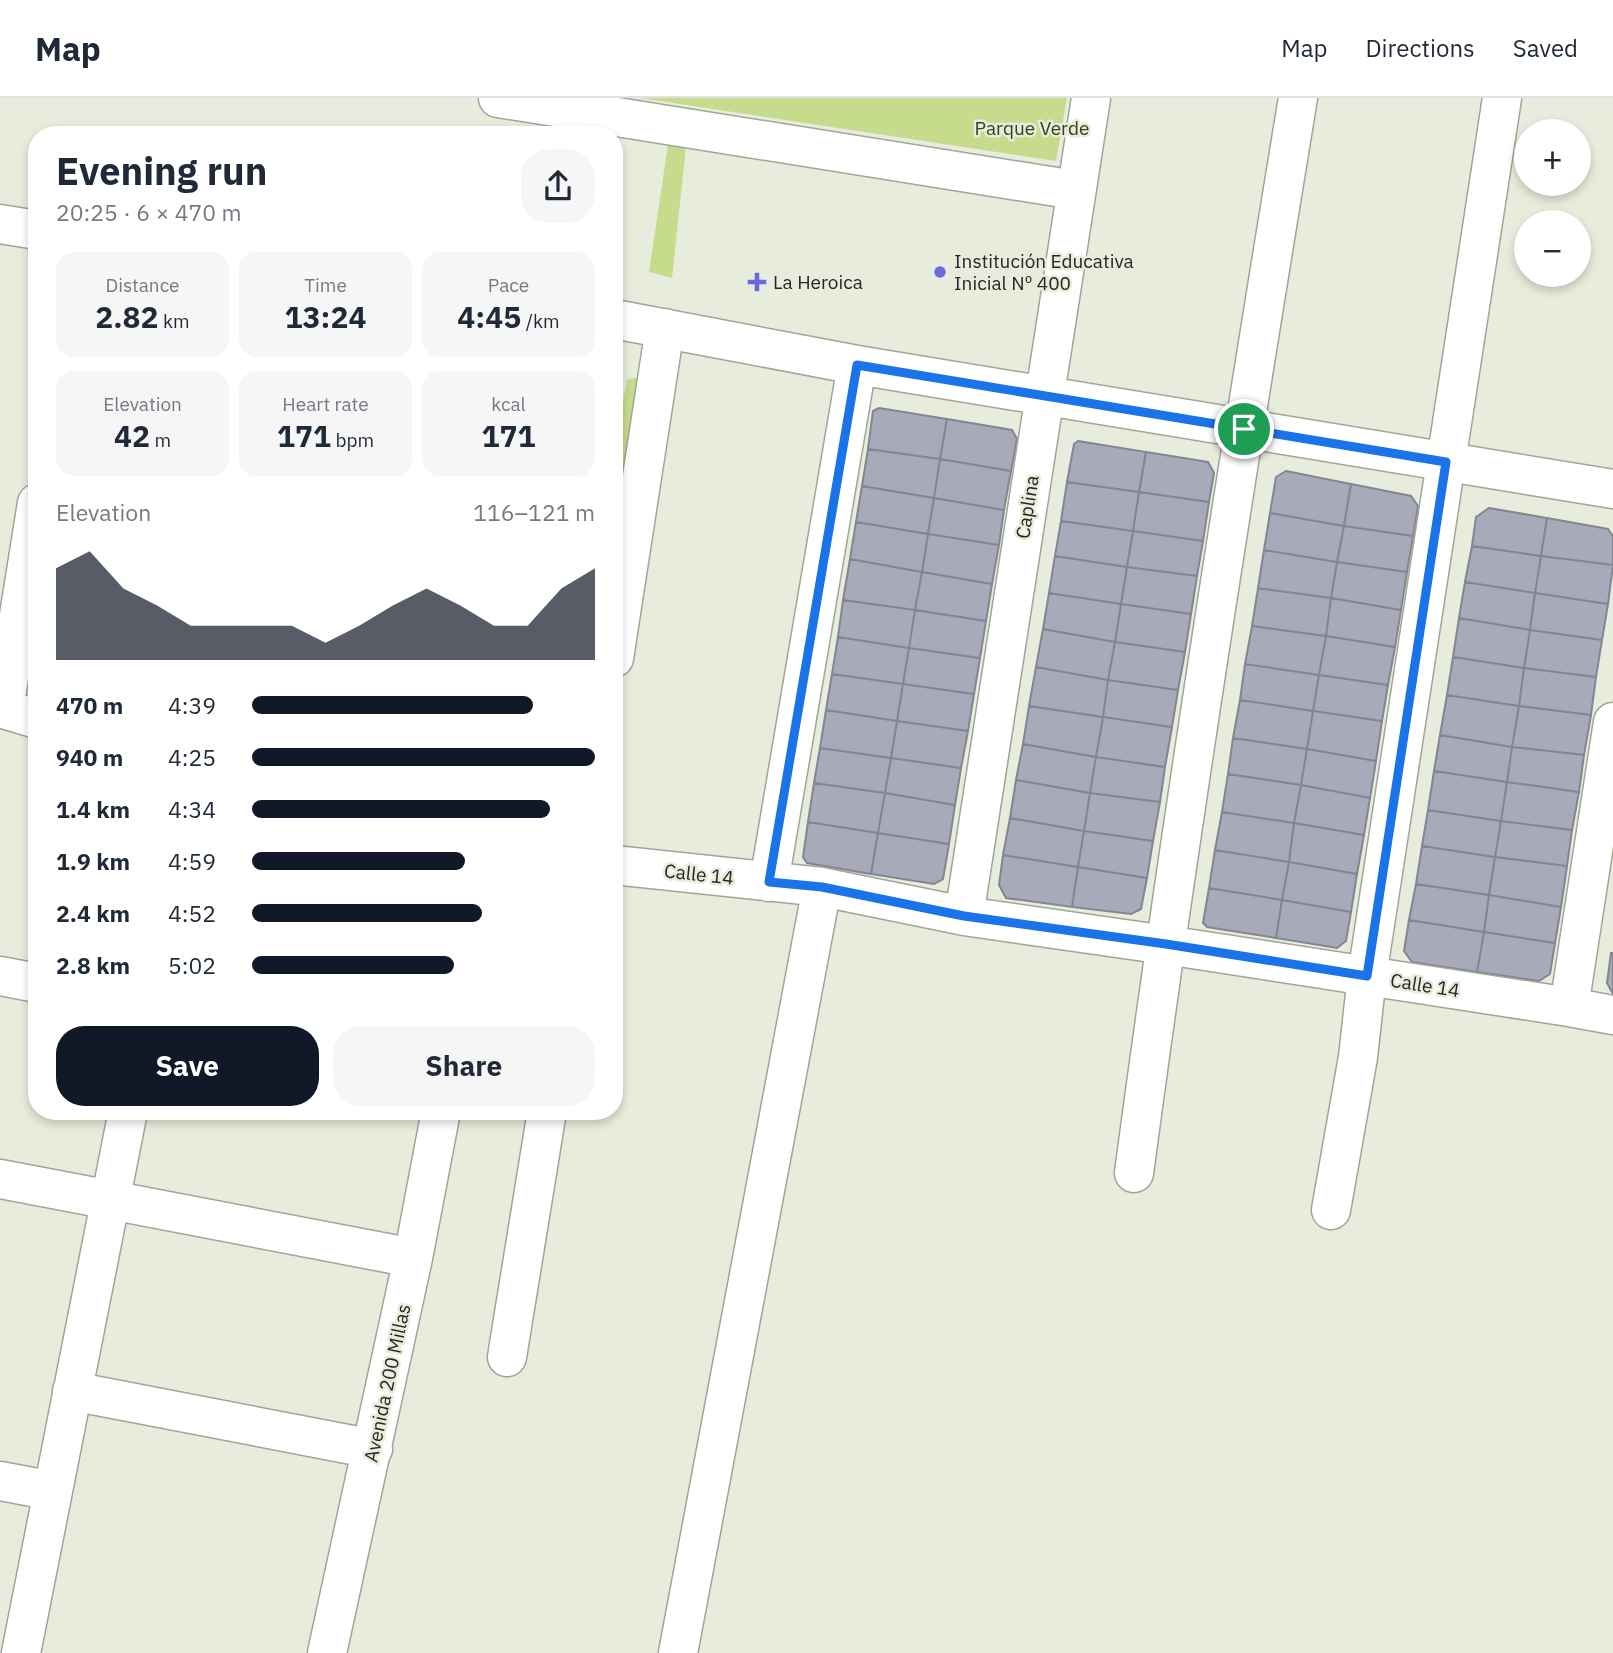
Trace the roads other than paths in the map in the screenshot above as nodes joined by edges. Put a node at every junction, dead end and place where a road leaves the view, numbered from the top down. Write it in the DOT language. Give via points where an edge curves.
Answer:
graph roads {
  1 [pos="498,98"];
  2 [pos="1091,98"];
  3 [pos="1298,98"];
  4 [pos="1503,98"];
  5 [pos="608,116"];
  6 [pos="1075,190"];
  7 [pos="0,225"];
  8 [pos="28,229"];
  9 [pos="623,320"];
  10 [pos="665,327"];
  11 [pos="857,365"];
  12 [pos="1045,396"];
  13 [pos="1244,429"];
  14 [pos="1446,462"];
  15 [pos="1613,489"];
  16 [pos="28,581"];
  17 [pos="623,600"];
  18 [pos="13,712"];
  19 [pos="1613,722"];
  20 [pos="623,866"];
  21 [pos="769,882"];
  22 [pos="822,887"];
  23 [pos="964,916"];
  24 [pos="1166,944"];
  25 [pos="0,976"];
  26 [pos="1367,976"];
  27 [pos="28,981"];
  28 [pos="1569,1007"];
  29 [pos="1613,1015"];
  30 [pos="126,1120"];
  31 [pos="439,1120"];
  32 [pos="546,1120"];
  33 [pos="1134,1173"];
  34 [pos="0,1179"];
  35 [pos="110,1200"];
  36 [pos="1331,1210"];
  37 [pos="413,1258"];
  38 [pos="508,1357"];
  39 [pos="72,1391"];
  40 [pos="373,1448"];
  41 [pos="0,1480"];
  42 [pos="53,1491"];
  43 [pos="21,1653"];
  44 [pos="327,1653"];
  45 [pos="678,1653"];
  1 -- 5 [label="street"];
  2 -- 6 [label="street, Caplina"];
  3 -- 13 [label="street"];
  4 -- 14 [label="street"];
  5 -- 6 [label="street"];
  6 -- 12 [label="street, Caplina"];
  7 -- 8 [label="street"];
  9 -- 10 [label="street"];
  10 -- 11 [label="street"];
  10 -- 17 [label="street"];
  11 -- 12 [label="street"];
  11 -- 21 [label="street"];
  12 -- 13 [label="street"];
  12 -- 23 [label="street, Caplina"];
  13 -- 14 [label="street"];
  13 -- 24 [label="street"];
  14 -- 15 [label="street"];
  14 -- 26 [label="street"];
  16 -- 18 [label="street"];
  19 -- 28 [label="street"];
  20 -- 21 [label="street, Calle 14"];
  21 -- 22 [label="street, Calle 14"];
  22 -- 23 [label="street, Calle 14"];
  22 -- 45 [label="street"];
  23 -- 24 [label="street, Calle 14"];
  24 -- 26 [label="street, Calle 14"];
  24 -- 33 [label="street"];
  25 -- 27 [label="street"];
  26 -- 28 [label="street, Calle 14"];
  26 -- 36 [label="street" via="1358,1058"];
  28 -- 29 [label="street, Calle 14"];
  30 -- 35 [label="street"];
  31 -- 37 [label="street, Avenida 200 Millas"];
  32 -- 38 [label="street"];
  34 -- 35 [label="street"];
  35 -- 37 [label="street"];
  35 -- 39 [label="street"];
  37 -- 40 [label="street, Avenida 200 Millas"];
  39 -- 40 [label="street"];
  39 -- 42 [label="street"];
  40 -- 44 [label="street, Avenida 200 Millas"];
  41 -- 42 [label="street"];
  42 -- 43 [label="street"];
}
